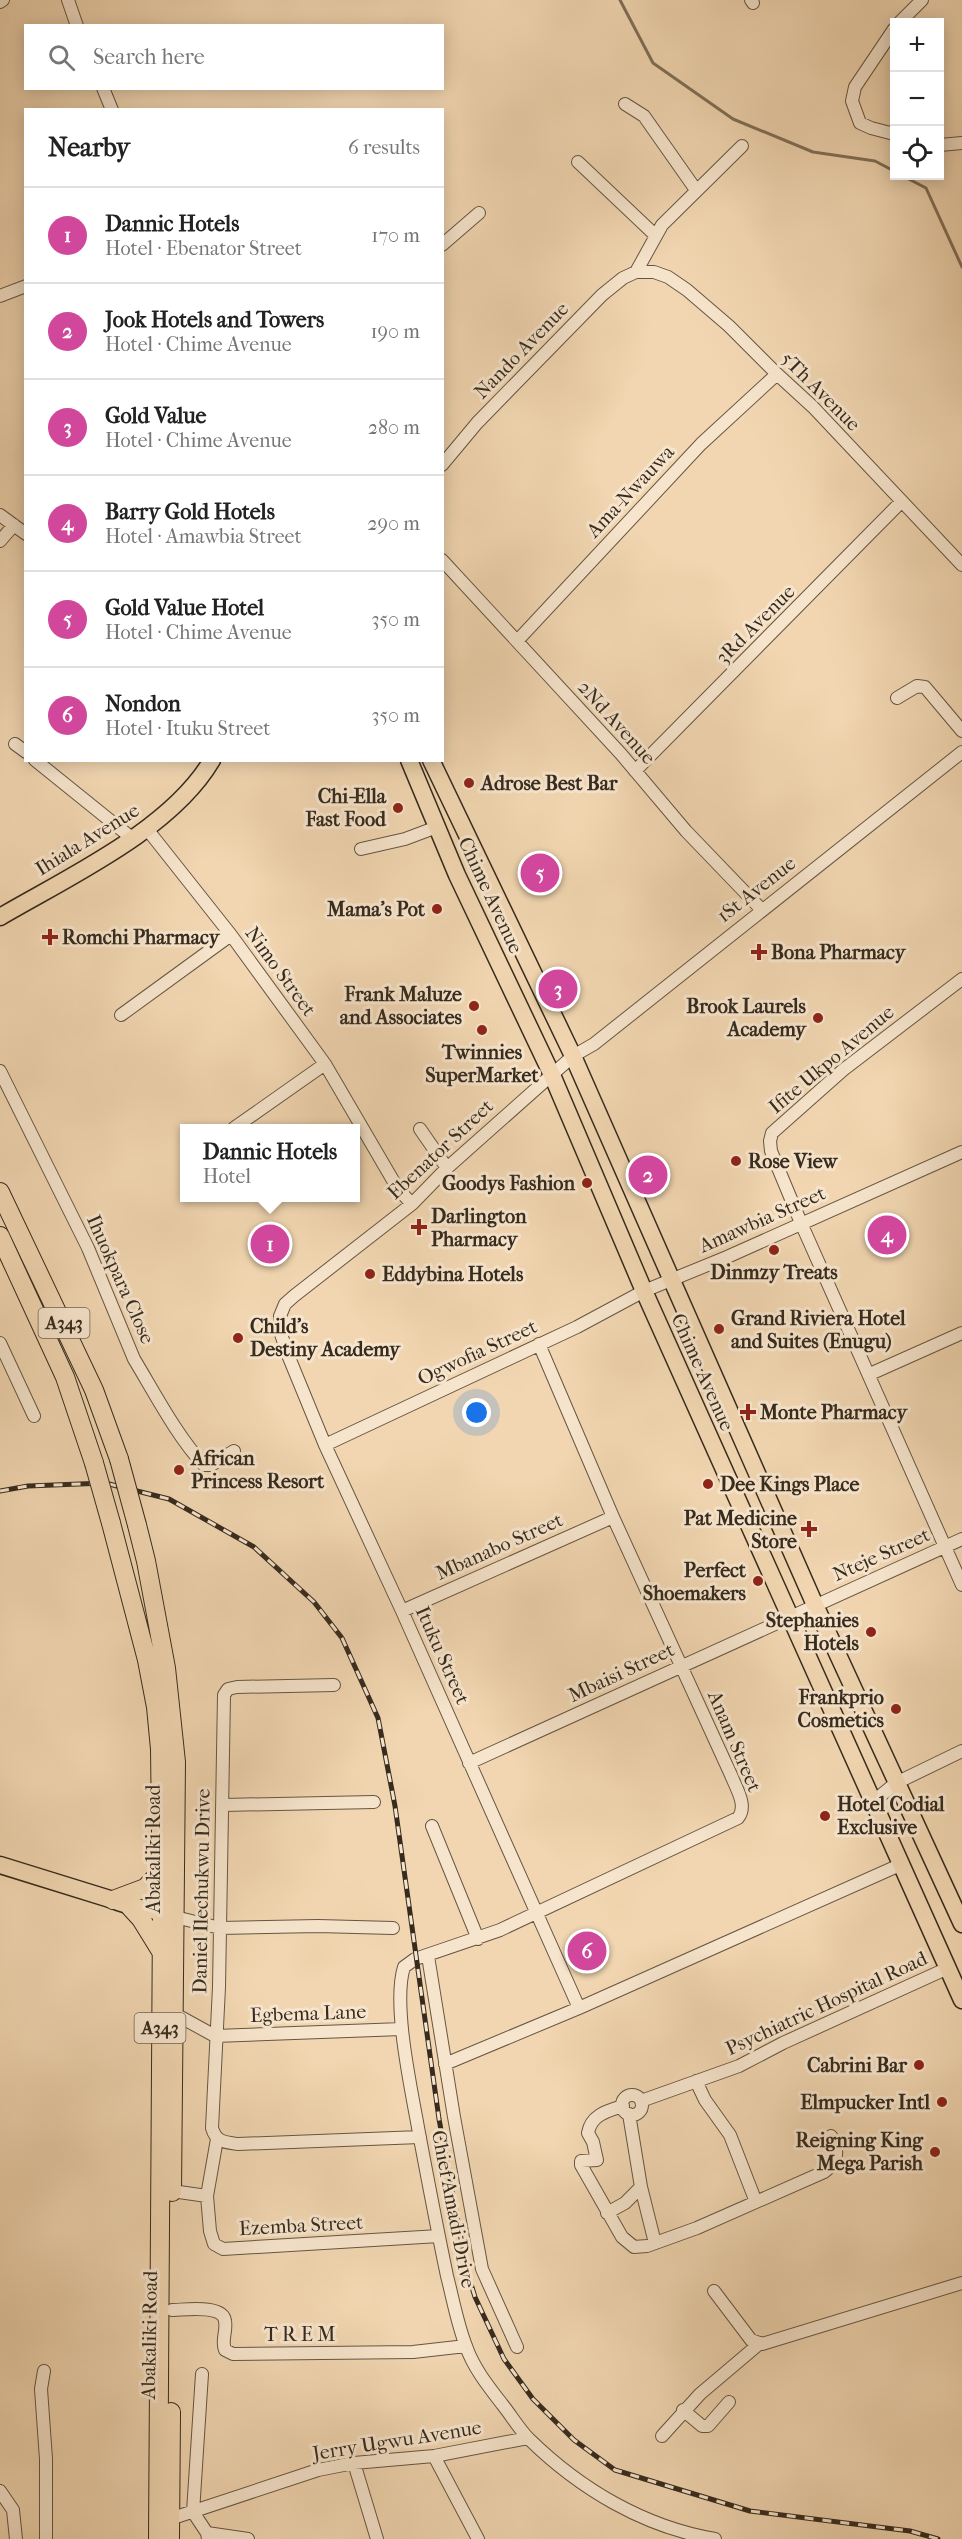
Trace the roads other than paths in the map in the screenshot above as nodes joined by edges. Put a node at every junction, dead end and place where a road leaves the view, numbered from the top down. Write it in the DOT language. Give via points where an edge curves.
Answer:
graph roads {
  1 [pos="68,0"];
  2 [pos="922,0"];
  3 [pos="904,18"];
  4 [pos="76,24"];
  5 [pos="890,35"];
  6 [pos="104,90"];
  7 [pos="625,104"];
  8 [pos="111,108"];
  9 [pos="890,133"];
  10 [pos="962,143"];
  11 [pos="944,145"];
  12 [pos="742,146"];
  13 [pos="578,162"];
  14 [pos="696,190"];
  15 [pos="479,213"];
  16 [pos="655,235"];
  17 [pos="444,243"];
  18 [pos="636,272"];
  19 [pos="24,287"];
  20 [pos="0,296"];
  21 [pos="777,374"];
  22 [pos="444,463"];
  23 [pos="901,502"];
  24 [pos="0,515"];
  25 [pos="14,525"];
  26 [pos="24,532"];
  27 [pos="0,541"];
  28 [pos="444,562"];
  29 [pos="962,565"];
  30 [pos="518,640"];
  31 [pos="897,698"];
  32 [pos="962,731"];
  33 [pos="15,744"];
  34 [pos="24,751"];
  35 [pos="962,752"];
  36 [pos="38,762"];
  37 [pos="210,762"];
  38 [pos="410,762"];
  39 [pos="432,762"];
  40 [pos="635,771"];
  41 [pos="437,827"];
  42 [pos="147,829"];
  43 [pos="133,839"];
  44 [pos="361,849"];
  45 [pos="762,910"];
  46 [pos="0,916"];
  47 [pos="231,935"];
  48 [pos="962,978"];
  49 [pos="121,1015"];
  50 [pos="573,1056"];
  51 [pos="325,1064"];
  52 [pos="0,1071"];
  53 [pos="552,1075"];
  54 [pos="240,1124"];
  55 [pos="420,1129"];
  56 [pos="962,1152"];
  57 [pos="447,1168"];
  58 [pos="0,1192"];
  59 [pos="412,1204"];
  60 [pos="801,1223"];
  61 [pos="0,1236"];
  62 [pos="670,1280"];
  63 [pos="644,1292"];
  64 [pos="280,1316"];
  65 [pos="962,1333"];
  66 [pos="0,1343"];
  67 [pos="539,1344"];
  68 [pos="870,1374"];
  69 [pos="33,1416"];
  70 [pos="325,1445"];
  71 [pos="234,1451"];
  72 [pos="613,1517"];
  73 [pos="962,1539"];
  74 [pos="945,1547"];
  75 [pos="962,1585"];
  76 [pos="815,1605"];
  77 [pos="402,1611"];
  78 [pos="789,1617"];
  79 [pos="681,1666"];
  80 [pos="334,1685"];
  81 [pos="962,1751"];
  82 [pos="470,1763"];
  83 [pos="896,1783"];
  84 [pos="874,1801"];
  85 [pos="374,1802"];
  86 [pos="223,1805"];
  87 [pos="432,1826"];
  88 [pos="902,1864"];
  89 [pos="0,1865"];
  90 [pos="162,1871"];
  91 [pos="113,1900"];
  92 [pos="130,1908"];
  93 [pos="535,1912"];
  94 [pos="169,1915"];
  95 [pos="962,1924"];
  96 [pos="220,1928"];
  97 [pos="393,1928"];
  98 [pos="478,1939"];
  99 [pos="162,1953"];
  100 [pos="428,1956"];
  101 [pos="404,1967"];
  102 [pos="948,1968"];
  103 [pos="962,2000"];
  104 [pos="579,2008"];
  105 [pos="175,2014"];
  106 [pos="402,2029"];
  107 [pos="215,2036"];
  108 [pos="445,2064"];
  109 [pos="696,2081"];
  110 [pos="626,2110"];
  111 [pos="831,2136"];
  112 [pos="420,2137"];
  113 [pos="217,2139"];
  114 [pos="641,2187"];
  115 [pos="172,2191"];
  116 [pos="207,2196"];
  117 [pos="756,2202"];
  118 [pos="607,2213"];
  119 [pos="439,2236"];
  120 [pos="655,2243"];
  121 [pos="962,2283"];
  122 [pos="714,2291"];
  123 [pos="172,2310"];
  124 [pos="759,2344"];
  125 [pos="466,2346"];
  126 [pos="517,2348"];
  127 [pos="44,2371"];
  128 [pos="202,2374"];
  129 [pos="729,2402"];
  130 [pos="683,2410"];
  131 [pos="662,2436"];
  132 [pos="528,2438"];
  133 [pos="434,2456"];
  134 [pos="354,2463"];
  135 [pos="0,2491"];
  136 [pos="193,2512"];
  137 [pos="170,2519"];
  138 [pos="207,2536"];
  139 [pos="16,2539"];
  140 [pos="46,2539"];
  141 [pos="158,2539"];
  142 [pos="170,2539"];
  143 [pos="248,2539"];
  144 [pos="377,2539"];
  145 [pos="478,2539"];
  146 [pos="715,2539"];
  1 -- 4 [label="street"];
  2 -- 3 [label="street"];
  5 -- 9 [label="street" via="855,87 852,101 860,123"];
  6 -- 8 [label="street"];
  7 -- 14 [label="street" via="644,116"];
  10 -- 11 [label="street"];
  12 -- 14 [label="street"];
  13 -- 16 [label="street"];
  14 -- 16 [label="street"];
  15 -- 17 [label="street"];
  16 -- 18 [label="street"];
  18 -- 21 [label="street, 5Th Avenue" via="654,272 687,290"];
  18 -- 22 [label="street, Nando Avenue" via="614,284 590,306"];
  19 -- 20 [label="street"];
  21 -- 23 [label="street, 5Th Avenue"];
  21 -- 30 [label="street, Ama-Nwauwa" via="701,444"];
  23 -- 29 [label="street, 5Th Avenue"];
  23 -- 40 [label="street, 3Rd Avenue"];
  24 -- 25 [label="street"];
  25 -- 26 [label="street"];
  25 -- 27 [label="street"];
  28 -- 30 [label="street, 2Nd Avenue"];
  30 -- 40 [label="street, 2Nd Avenue"];
  31 -- 32 [label="street" via="917,686 925,687"];
  33 -- 34 [label="street"];
  35 -- 45 [label="street, 1St Avenue"];
  36 -- 43 [label="street"];
  37 -- 42 [label="main road, Ihiala Avenue" via="189,789"];
  38 -- 41 [label="main road, Chime Avenue"];
  39 -- 50 [label="main road, Chime Avenue"];
  40 -- 45 [label="street, 2Nd Avenue"];
  41 -- 44 [label="street"];
  41 -- 53 [label="main road, Chime Avenue"];
  42 -- 43 [label="main road, Ihiala Avenue"];
  42 -- 47 [label="street, Nimo Street"];
  43 -- 46 [label="main road, Ihiala Avenue"];
  45 -- 50 [label="street, 1St Avenue" via="594,1044"];
  47 -- 49 [label="street"];
  47 -- 51 [label="street, Nimo Street"];
  48 -- 60 [label="street, Ifite Ukpo Avenue" via="835,1077 772,1133 771,1151"];
  50 -- 53 [label="street, Ebenator Street"];
  50 -- 62 [label="main road, Chime Avenue"];
  51 -- 54 [label="street"];
  51 -- 59 [label="street, Nimo Street" via="398,1189"];
  52 -- 71 [label="street, Ihuokpara Close" via="88,1248 142,1373 204,1465"];
  53 -- 57 [label="street, Ebenator Street"];
  53 -- 63 [label="main road, Chime Avenue"];
  55 -- 57 [label="street"];
  56 -- 60 [label="street, Amawbia Street"];
  57 -- 59 [label="street, Ebenator Street"];
  58 -- 94 [label="highway, Abakaliki Road / A343, bridge" via="94,1390 119,1459 146,1561 174,1736 176,1787"];
  59 -- 64 [label="street, Ebenator Street" via="294,1296"];
  60 -- 62 [label="street, Amawbia Street"];
  60 -- 68 [label="street, Ifite Ukpo Avenue"];
  61 -- 90 [label="highway, Abakaliki Road / A343, bridge" via="65,1377 94,1462 145,1650 156,1707"];
  62 -- 63 [label="street, Amawbia Street"];
  62 -- 76 [label="main road, Chime Avenue"];
  63 -- 67 [label="street, Ogwofia Street"];
  63 -- 78 [label="main road, Chime Avenue"];
  64 -- 70 [label="street, Ituku Street" via="280,1331 288,1355"];
  65 -- 68 [label="street"];
  66 -- 69 [label="street"];
  67 -- 70 [label="street, Ogwofia Street"];
  67 -- 72 [label="street, Anam Street"];
  68 -- 74 [label="street, Ifite Ukpo Avenue"];
  70 -- 77 [label="street, Ituku Street"];
  72 -- 77 [label="street, Mbanabo Street"];
  72 -- 79 [label="street, Anam Street"];
  73 -- 74 [label="street, Nteje Street"];
  74 -- 75 [label="street, Ifite Ukpo Avenue"];
  74 -- 76 [label="street, Nteje Street"];
  76 -- 78 [label="street, Nteje Street"];
  76 -- 83 [label="main road, Chime Avenue"];
  77 -- 82 [label="street, Ituku Street"];
  78 -- 79 [label="street, Mbaisi Street"];
  78 -- 84 [label="main road, Chime Avenue"];
  79 -- 82 [label="street, Mbaisi Street"];
  79 -- 93 [label="street, Anam Street" via="731,1775 743,1805 742,1813"];
  80 -- 86 [label="street, Daniel Ilechukwu Drive" via="237,1687 225,1692"];
  81 -- 83 [label="street"];
  82 -- 93 [label="street, Ituku Street"];
  83 -- 84 [label="street"];
  83 -- 95 [label="main road, Chime Avenue"];
  84 -- 88 [label="main road, Chime Avenue"];
  85 -- 86 [label="street"];
  86 -- 96 [label="street, Daniel Ilechukwu Drive"];
  87 -- 98 [label="street"];
  88 -- 102 [label="main road, Chime Avenue"];
  88 -- 104 [label="street"];
  89 -- 91 [label="main road"];
  90 -- 91 [label="highway" via="145,1888"];
  90 -- 94 [label="highway, Abakaliki Road / A343"];
  91 -- 92 [label="main road"];
  92 -- 94 [label="main road"];
  92 -- 99 [label="highway"];
  93 -- 98 [label="street, Anam Street"];
  93 -- 104 [label="street, Ituku Street"];
  94 -- 96 [label="street"];
  94 -- 99 [label="highway, Abakaliki Road / A343"];
  94 -- 105 [label="highway, Abakaliki Road / A343"];
  96 -- 97 [label="street"];
  96 -- 107 [label="street, Daniel Ilechukwu Drive"];
  98 -- 100 [label="street, Anam Street"];
  99 -- 141 [label="highway, Abakaliki Road / A343"];
  100 -- 101 [label="street, Anam Street"];
  100 -- 108 [label="street"];
  101 -- 106 [label="street, Chief Amadi Drive"];
  102 -- 103 [label="main road, Chime Avenue"];
  102 -- 109 [label="street, Psychiatric Hospital Road"];
  104 -- 108 [label="street"];
  105 -- 107 [label="street"];
  105 -- 115 [label="highway, Abakaliki Road / A343"];
  106 -- 107 [label="street, Egbema Lane"];
  106 -- 112 [label="street, Chief Amadi Drive"];
  107 -- 113 [label="street, Daniel Ilechukwu Drive" via="212,2128"];
  108 -- 126 [label="street" via="482,2269"];
  109 -- 110 [label="street" via="641,2101 628,2096"];
  109 -- 117 [label="street" via="730,2135"];
  110 -- 114 [label="street"];
  110 -- 118 [label="street" via="600,2114 593,2120 588,2133 597,2160 581,2161"];
  111 -- 117 [label="street" via="837,2154 831,2167"];
  112 -- 113 [label="street" via="238,2144"];
  112 -- 119 [label="street, Chief Amadi Drive"];
  113 -- 116 [label="street, Daniel Ilechukwu Drive"];
  114 -- 118 [label="street"];
  114 -- 120 [label="street"];
  115 -- 116 [label="street"];
  115 -- 123 [label="highway, Abakaliki Road / A343"];
  116 -- 119 [label="street, Ezemba Street" via="210,2231 214,2244 223,2249"];
  117 -- 120 [label="street"];
  118 -- 120 [label="street" via="630,2246"];
  119 -- 125 [label="street, Chief Amadi Drive"];
  121 -- 124 [label="street"];
  122 -- 124 [label="street" via="751,2340"];
  123 -- 125 [label="street, T R E M" via="211,2309 222,2314 223,2343 225,2350 233,2354 414,2352"];
  123 -- 137 [label="highway, Abakaliki Road / A343"];
  124 -- 130 [label="street"];
  125 -- 132 [label="street, Chief Amadi Drive" via="484,2380"];
  127 -- 140 [label="street" via="41,2389"];
  128 -- 136 [label="street"];
  129 -- 130 [label="street" via="708,2426 702,2426"];
  130 -- 131 [label="street"];
  132 -- 133 [label="street, Jerry Ugwu Avenue"];
  132 -- 146 [label="street, Chief Amadi Drive" via="572,2475 623,2509 664,2526"];
  133 -- 134 [label="street, Jerry Ugwu Avenue"];
  133 -- 145 [label="street"];
  134 -- 136 [label="street, Jerry Ugwu Avenue" via="297,2476"];
  134 -- 144 [label="street"];
  135 -- 139 [label="street" via="14,2510"];
  136 -- 137 [label="street, Jerry Ugwu Avenue"];
  136 -- 138 [label="street"];
  137 -- 142 [label="highway, Abakaliki Road / A343"];
  138 -- 143 [label="street"];
}
